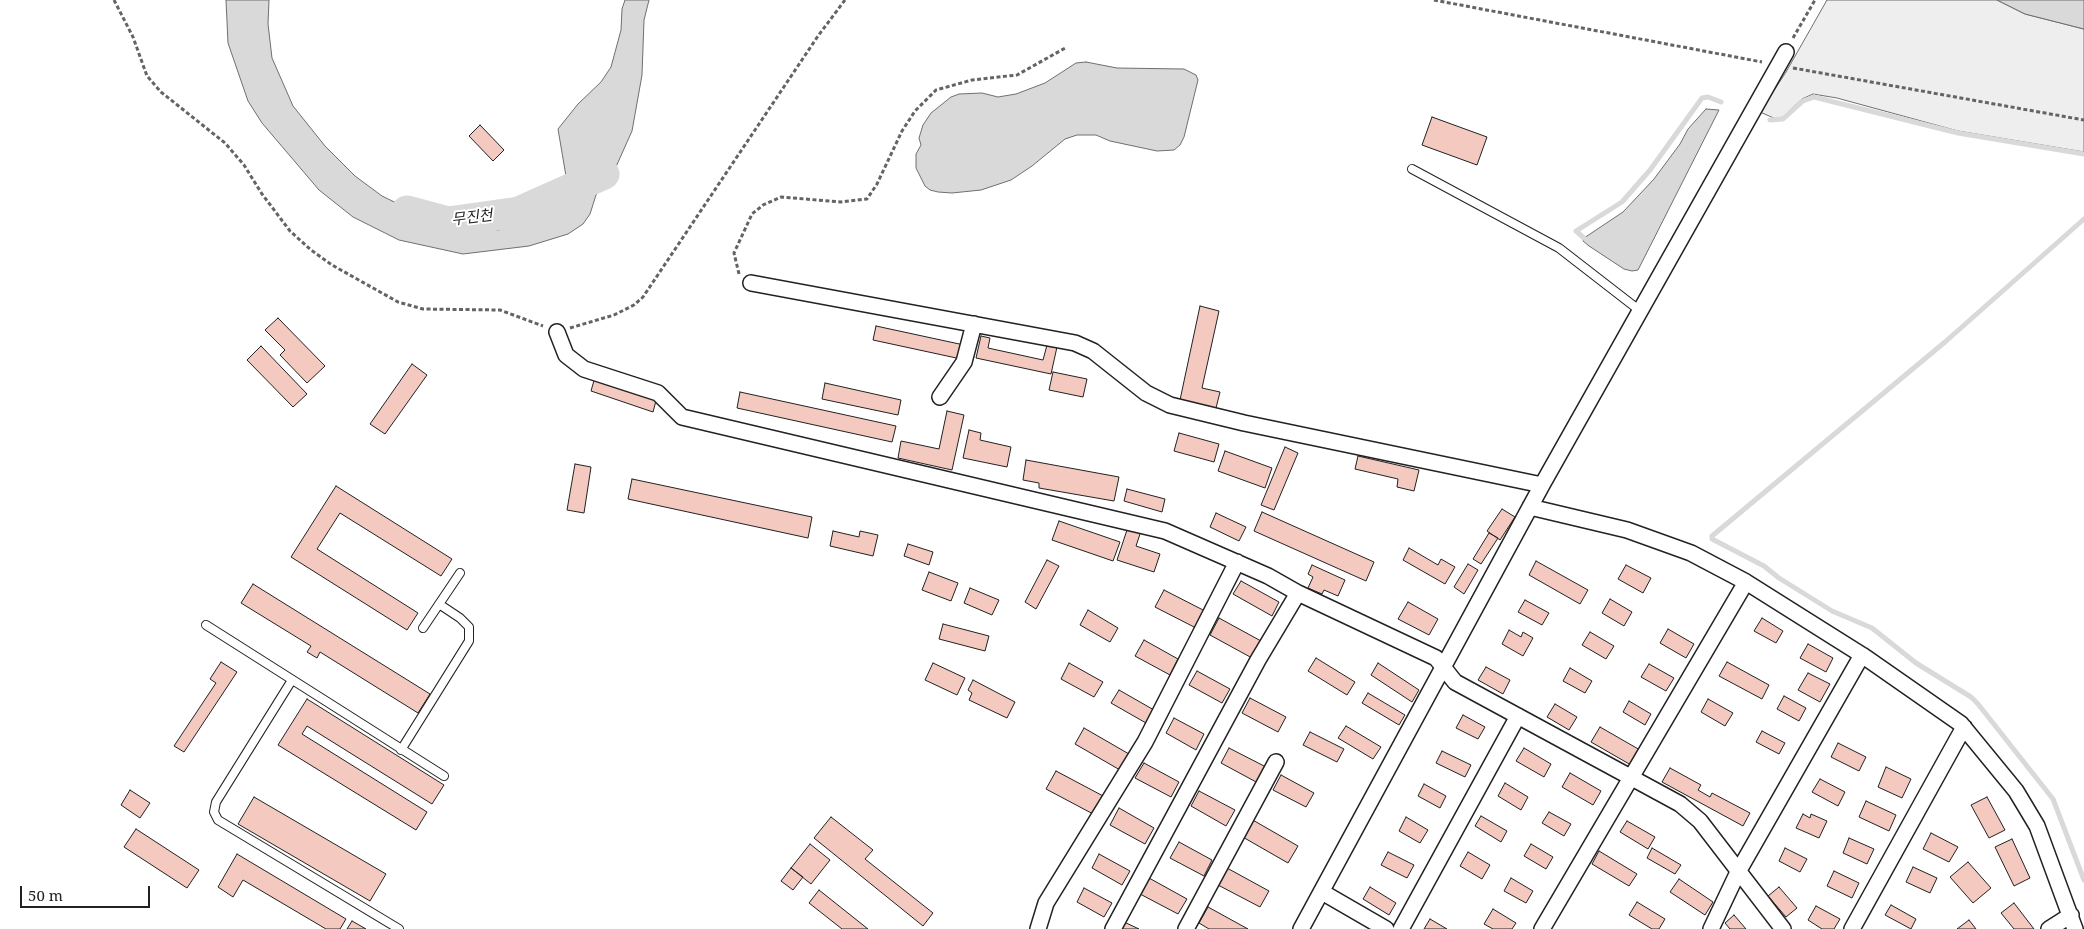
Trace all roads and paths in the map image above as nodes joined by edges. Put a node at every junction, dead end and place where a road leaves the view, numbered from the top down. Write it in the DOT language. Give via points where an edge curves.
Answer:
graph roads {
  1 [pos="114,0"];
  2 [pos="844,0"];
  3 [pos="1434,0"];
  4 [pos="1815,0"];
  5 [pos="1067,47"];
  6 [pos="1786,52"];
  7 [pos="1777,65"];
  8 [pos="2084,120"];
  9 [pos="1412,169"];
  10 [pos="752,282"];
  11 [pos="1640,310"];
  12 [pos="974,324"];
  13 [pos="558,332"];
  14 [pos="940,397"];
  15 [pos="1542,486"];
  16 [pos="1530,507"];
  17 [pos="1237,562"];
  18 [pos="460,573"];
  19 [pos="1746,582"];
  20 [pos="1298,593"];
  21 [pos="439,604"];
  22 [pos="206,625"];
  23 [pos="423,628"];
  24 [pos="1862,654"];
  25 [pos="1444,668"];
  26 [pos="292,680"];
  27 [pos="1518,716"];
  28 [pos="1964,727"];
  29 [pos="402,750"];
  30 [pos="1276,762"];
  31 [pos="444,776"];
  32 [pos="1630,777"];
  33 [pos="1738,872"];
  34 [pos="1322,892"];
  35 [pos="2073,922"];
  36 [pos="399,929"];
  37 [pos="1038,929"];
  38 [pos="1113,929"];
  39 [pos="1186,929"];
  40 [pos="1301,929"];
  41 [pos="1386,929"];
  42 [pos="1401,929"];
  43 [pos="1542,929"];
  44 [pos="1711,929"];
  45 [pos="1783,929"];
  46 [pos="1852,929"];
  47 [pos="2049,929"];
  1 -- 13 [label="path" via="148,76 161,92 225,143 290,231 310,250 398,302 423,309 500,310"];
  2 -- 13 [label="path" via="643,297 614,315"];
  3 -- 7 [label="path"];
  4 -- 6 [label="path"];
  5 -- 10 [label="path" via="1017,76 972,80 936,90 915,111 902,131 867,199 841,202 781,197 752,214 734,252 738,273"];
  6 -- 7 [label="street"];
  7 -- 8 [label="path"];
  7 -- 11 [label="street"];
  9 -- 11 [label="lane" via="1559,248"];
  10 -- 12 [label="street"];
  11 -- 15 [label="street"];
  12 -- 14 [label="street" via="964,362"];
  12 -- 15 [label="street" via="1075,343 1092,351 1146,393 1170,405"];
  13 -- 17 [label="street" via="566,356 584,369 658,393 682,417 1165,531"];
  15 -- 16 [label="street"];
  16 -- 19 [label="street" via="1627,530 1691,553"];
  16 -- 25 [label="street"];
  17 -- 20 [label="street"];
  17 -- 37 [label="street" via="1145,742 1046,903"];
  18 -- 21 [label="lane"];
  19 -- 24 [label="street"];
  19 -- 32 [label="street"];
  20 -- 25 [label="street" via="1436,658"];
  20 -- 38 [label="street" via="1258,660"];
  21 -- 23 [label="lane"];
  21 -- 29 [label="lane" via="469,627 469,641"];
  22 -- 26 [label="lane"];
  24 -- 28 [label="street"];
  24 -- 33 [label="street"];
  25 -- 27 [label="street" via="1455,682"];
  25 -- 34 [label="street"];
  26 -- 29 [label="lane"];
  26 -- 36 [label="lane" via="216,802 214,812 218,820"];
  27 -- 32 [label="street"];
  27 -- 42 [label="street"];
  28 -- 35 [label="street" via="2016,791 2037,826"];
  28 -- 46 [label="street"];
  29 -- 31 [label="lane"];
  30 -- 39 [label="street"];
  32 -- 33 [label="street" via="1690,812"];
  32 -- 43 [label="street"];
  33 -- 44 [label="street"];
  33 -- 45 [label="street"];
  34 -- 40 [label="street"];
  34 -- 41 [label="street"];
  35 -- 47 [label="street"];
}
